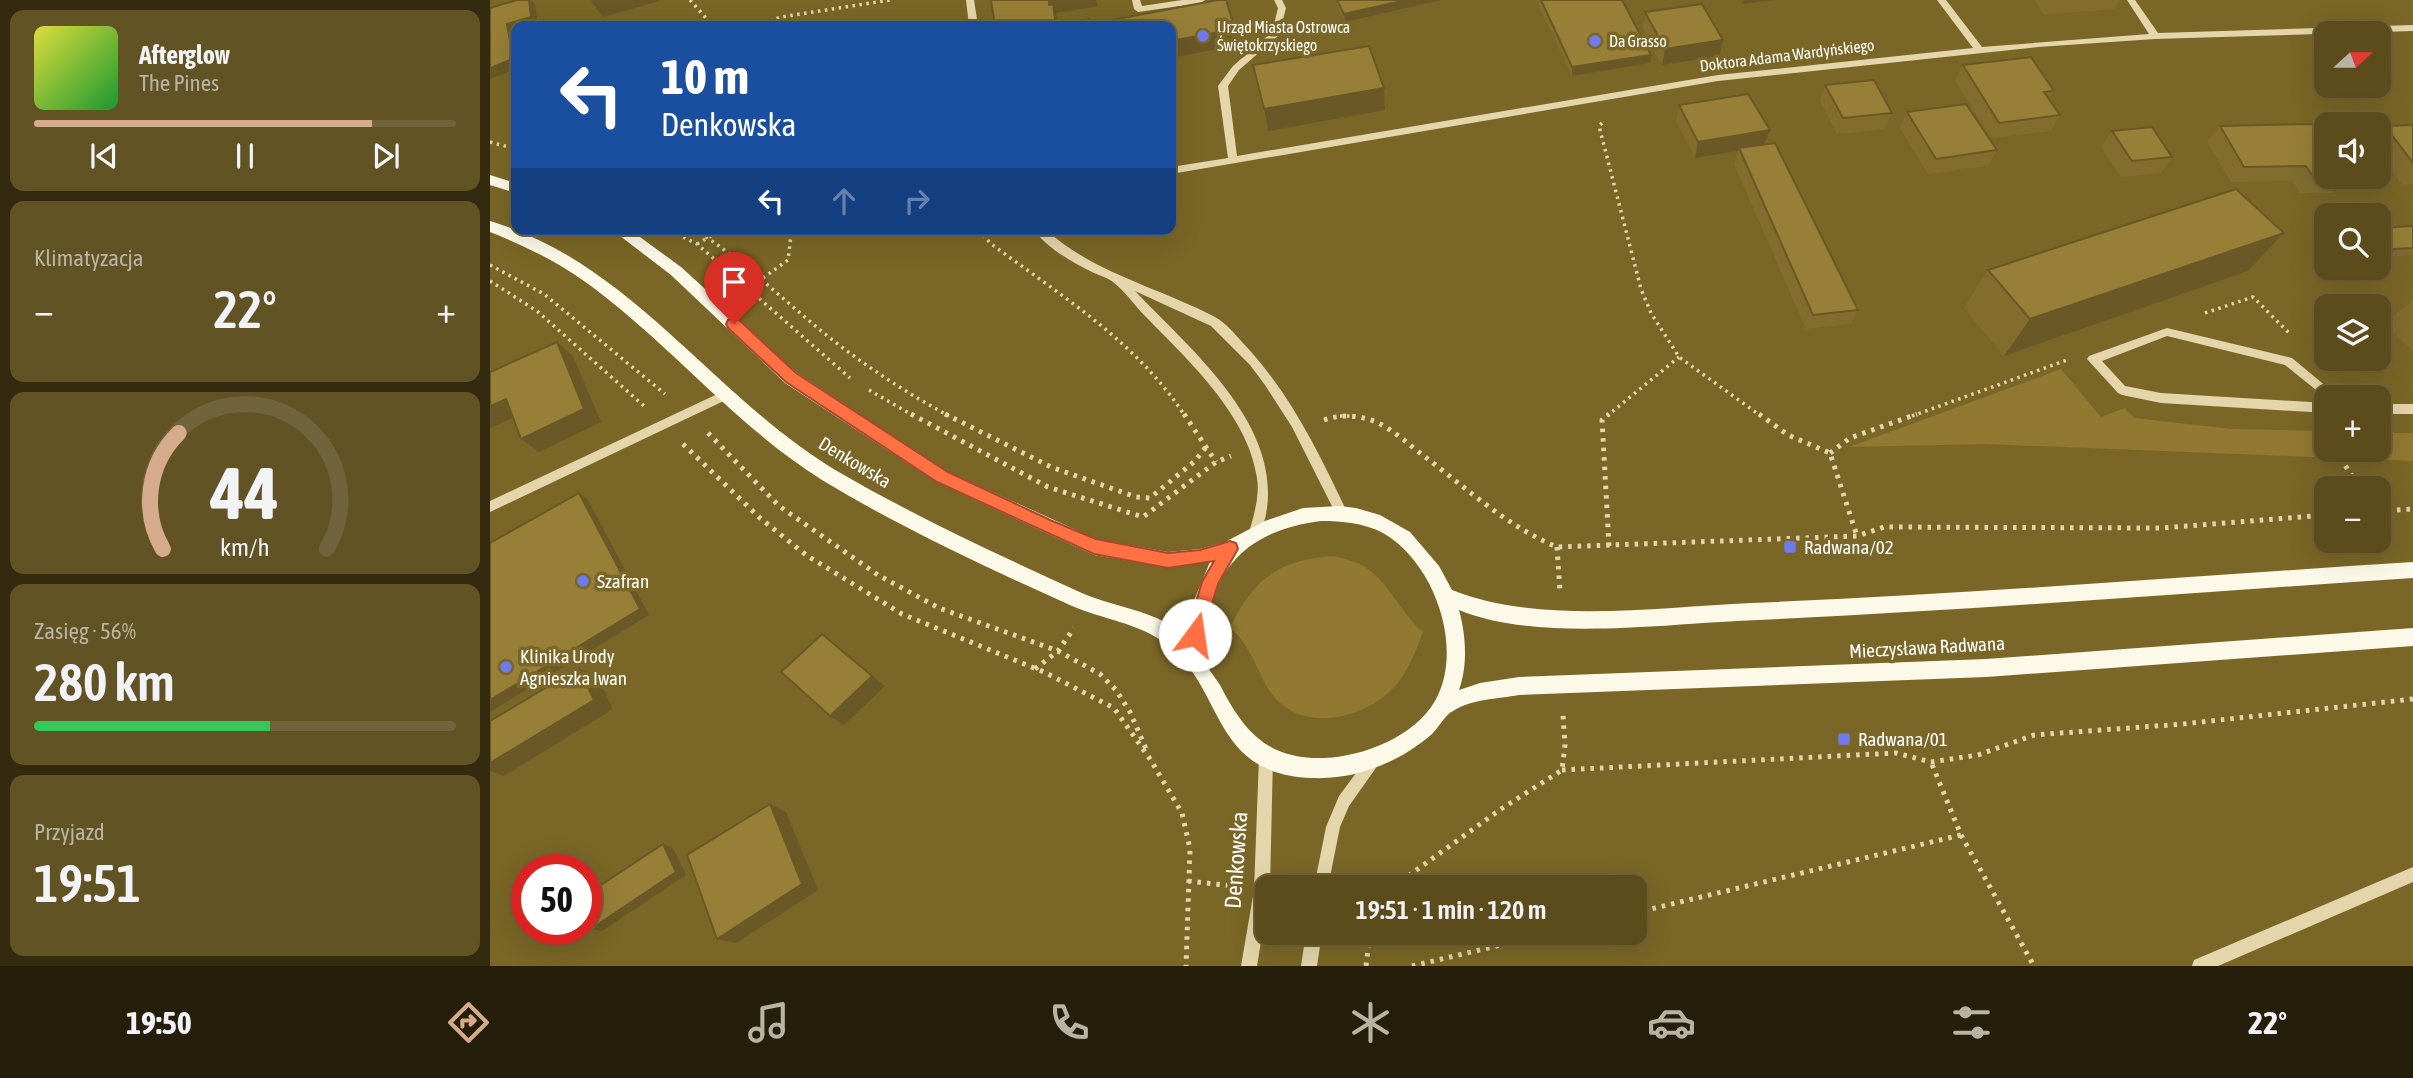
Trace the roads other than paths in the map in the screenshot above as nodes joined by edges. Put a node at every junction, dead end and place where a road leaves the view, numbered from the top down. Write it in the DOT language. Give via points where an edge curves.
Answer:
graph roads {
  1 [pos="970,0"];
  2 [pos="1136,0"];
  3 [pos="1201,0"];
  4 [pos="1278,0"];
  5 [pos="1941,0"];
  6 [pos="2131,0"];
  7 [pos="973,21"];
  8 [pos="2413,27"];
  9 [pos="2155,36"];
  10 [pos="1978,48"];
  11 [pos="1233,160"];
  12 [pos="1176,170"];
  13 [pos="490,180"];
  14 [pos="511,186"];
  15 [pos="490,226"];
  16 [pos="511,233"];
  17 [pos="518,235"];
  18 [pos="626,235"];
  19 [pos="1043,235"];
  20 [pos="1113,276"];
  21 [pos="2288,361"];
  22 [pos="2318,385"];
  23 [pos="726,395"];
  24 [pos="2314,407"];
  25 [pos="2391,409"];
  26 [pos="2413,409"];
  27 [pos="490,507"];
  28 [pos="1342,514"];
  29 [pos="1254,536"];
  30 [pos="1230,549"];
  31 [pos="2413,570"];
  32 [pos="1447,597"];
  33 [pos="2413,637"];
  34 [pos="1194,660"];
  35 [pos="1444,704"];
  36 [pos="1266,757"];
  37 [pos="1376,758"];
  38 [pos="2413,874"];
  39 [pos="1323,875"];
  40 [pos="1312,945"];
  41 [pos="1250,966"];
  42 [pos="1309,966"];
  43 [pos="2200,966"];
  1 -- 7 [label="street"];
  2 -- 3 [label="street" via="1138,9"];
  4 -- 11 [label="street" via="1282,8 1276,33 1236,68 1223,86"];
  5 -- 10 [label="street"];
  6 -- 9 [label="street"];
  8 -- 9 [label="street, Doktora Adama Wardyńskiego"];
  9 -- 10 [label="street, Doktora Adama Wardyńskiego"];
  10 -- 11 [label="street, Doktora Adama Wardyńskiego" via="1718,78"];
  11 -- 12 [label="street, Doktora Adama Wardyńskiego"];
  13 -- 14 [label="main road"];
  15 -- 16 [label="main road, Denkowska"];
  17 -- 23 [label="main road, Denkowska" via="579,267 641,316"];
  18 -- 30 [label="main road, Denkowska" via="676,271 791,378 942,477 1094,547 1168,561"];
  19 -- 20 [label="street"];
  20 -- 28 [label="street" via="1215,323 1254,360 1287,402"];
  20 -- 29 [label="street" via="1221,389 1256,446 1263,478"];
  21 -- 22 [label="street"];
  21 -- 24 [label="street" via="2168,332 2093,359 2122,390 2135,393"];
  23 -- 27 [label="street"];
  23 -- 34 [label="main road, Denkowska" via="819,469 952,541 1089,604 1152,624 1178,641"];
  25 -- 26 [label="street"];
  28 -- 29 [label="main road, Denkowska" via="1323,512 1288,519"];
  28 -- 32 [label="main road, Denkowska" via="1366,518 1404,537"];
  29 -- 30 [label="main road, Denkowska"];
  30 -- 34 [label="main road" via="1200,610"];
  31 -- 32 [label="main road" via="1816,609 1561,620 1479,610"];
  32 -- 35 [label="main road, Denkowska" via="1455,656"];
  33 -- 35 [label="main road, Mieczysława Radwana" via="1986,668 1518,686"];
  34 -- 36 [label="main road, Denkowska" via="1227,723"];
  35 -- 37 [label="main road" via="1428,724"];
  36 -- 37 [label="main road" via="1323,767"];
  36 -- 41 [label="street, Denkowska" via="1262,890"];
  37 -- 39 [label="street" via="1340,809"];
  38 -- 43 [label="street"];
  40 -- 42 [label="street"];
}
